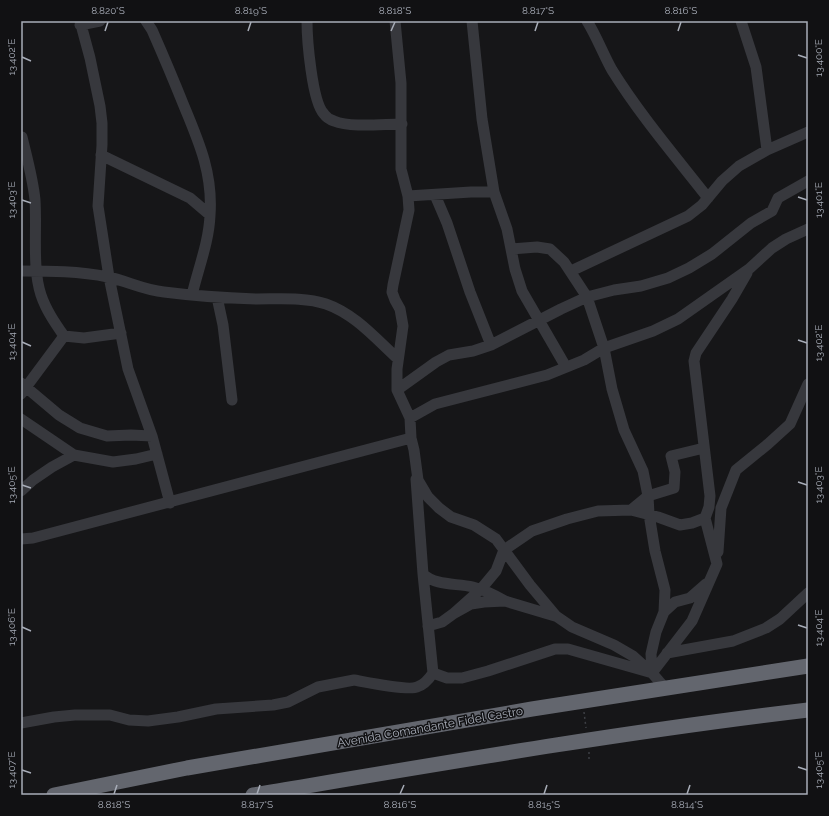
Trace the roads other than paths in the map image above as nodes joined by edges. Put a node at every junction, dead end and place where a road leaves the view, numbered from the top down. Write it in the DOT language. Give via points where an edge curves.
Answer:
graph roads {
  1 [pos="100,21"];
  2 [pos="146,21"];
  3 [pos="307,21"];
  4 [pos="395,21"];
  5 [pos="472,21"];
  6 [pos="587,21"];
  7 [pos="741,21"];
  8 [pos="80,23"];
  9 [pos="402,124"];
  10 [pos="808,132"];
  11 [pos="22,137"];
  12 [pos="767,150"];
  13 [pos="101,155"];
  14 [pos="808,180"];
  15 [pos="494,192"];
  16 [pos="435,195"];
  17 [pos="408,196"];
  18 [pos="708,198"];
  19 [pos="210,215"];
  20 [pos="808,228"];
  21 [pos="511,249"];
  22 [pos="749,269"];
  23 [pos="37,271"];
  24 [pos="21,272"];
  25 [pos="571,272"];
  26 [pos="109,277"];
  27 [pos="192,295"];
  28 [pos="217,297"];
  29 [pos="587,297"];
  30 [pos="539,321"];
  31 [pos="121,333"];
  32 [pos="64,336"];
  33 [pos="491,345"];
  34 [pos="604,348"];
  35 [pos="398,359"];
  36 [pos="566,367"];
  37 [pos="808,384"];
  38 [pos="23,388"];
  39 [pos="397,390"];
  40 [pos="232,400"];
  41 [pos="410,418"];
  42 [pos="21,419"];
  43 [pos="152,436"];
  44 [pos="411,438"];
  45 [pos="704,448"];
  46 [pos="414,450"];
  47 [pos="157,454"];
  48 [pos="74,455"];
  49 [pos="21,491"];
  50 [pos="648,496"];
  51 [pos="170,503"];
  52 [pos="631,510"];
  53 [pos="649,514"];
  54 [pos="705,518"];
  55 [pos="21,539"];
  56 [pos="504,550"];
  57 [pos="717,564"];
  58 [pos="422,574"];
  59 [pos="709,582"];
  60 [pos="481,589"];
  61 [pos="808,593"];
  62 [pos="505,601"];
  63 [pos="664,612"];
  64 [pos="453,614"];
  65 [pos="556,616"];
  66 [pos="428,626"];
  67 [pos="667,653"];
  68 [pos="808,666"];
  69 [pos="433,673"];
  70 [pos="652,673"];
  71 [pos="665,688"];
  72 [pos="808,710"];
  73 [pos="21,723"];
  74 [pos="54,795"];
  75 [pos="253,795"];
  1 -- 8 [label="street"];
  2 -- 19 [label="street" via="203,151 211,192"];
  3 -- 9 [label="street" via="307,42 316,96 323,114 333,121 345,124"];
  4 -- 9 [label="street"];
  5 -- 15 [label="street" via="482,119"];
  6 -- 18 [label="street" via="603,54 627,92"];
  7 -- 12 [label="street" via="756,67"];
  8 -- 13 [label="street" via="100,106"];
  9 -- 17 [label="street" via="401,169"];
  10 -- 12 [label="street"];
  11 -- 23 [label="street" via="35,200"];
  12 -- 18 [label="street" via="739,166"];
  13 -- 19 [label="street" via="190,198"];
  13 -- 26 [label="street" via="98,206"];
  14 -- 29 [label="street" via="778,198 772,211 688,268 668,278 641,286"];
  15 -- 16 [label="street"];
  15 -- 21 [label="street"];
  16 -- 17 [label="street"];
  16 -- 33 [label="street" via="448,223 470,292"];
  17 -- 35 [label="street" via="409,210 392,292 400,309 403,326"];
  18 -- 25 [label="street" via="688,216"];
  19 -- 27 [label="street"];
  20 -- 22 [label="street" via="772,248"];
  21 -- 25 [label="street" via="550,249"];
  21 -- 30 [label="street" via="522,291"];
  22 -- 34 [label="street" via="678,319 653,331"];
  22 -- 45 [label="street" via="696,353 694,361"];
  23 -- 24 [label="street"];
  23 -- 26 [label="street" via="70,271"];
  23 -- 32 [label="street" via="41,295"];
  25 -- 29 [label="street"];
  26 -- 27 [label="street" via="161,292"];
  26 -- 31 [label="street"];
  27 -- 28 [label="street"];
  28 -- 35 [label="street" via="301,300 325,304 355,320"];
  28 -- 40 [label="street"];
  29 -- 30 [label="street"];
  29 -- 34 [label="street"];
  30 -- 33 [label="street"];
  30 -- 36 [label="street"];
  31 -- 32 [label="street" via="84,338"];
  31 -- 43 [label="street" via="128,369"];
  32 -- 38 [label="street"];
  33 -- 39 [label="street" via="473,352 448,355"];
  34 -- 36 [label="street"];
  34 -- 50 [label="street" via="624,430 643,471"];
  35 -- 39 [label="street"];
  36 -- 41 [label="street" via="547,375 435,404"];
  37 -- 57 [label="street" via="790,424 736,470 721,508"];
  38 -- 43 [label="street" via="80,428 107,436"];
  39 -- 41 [label="street"];
  41 -- 44 [label="street"];
  42 -- 48 [label="street"];
  43 -- 47 [label="street"];
  44 -- 46 [label="street"];
  44 -- 51 [label="street"];
  45 -- 50 [label="street" via="670,456 675,472 674,488"];
  45 -- 54 [label="street" via="710,496"];
  46 -- 56 [label="street" via="418,480 428,497 451,517 487,532"];
  46 -- 58 [label="street"];
  47 -- 48 [label="street" via="113,462"];
  47 -- 51 [label="street"];
  48 -- 49 [label="street" via="52,467"];
  50 -- 52 [label="street"];
  50 -- 53 [label="street"];
  51 -- 55 [label="street"];
  52 -- 53 [label="street"];
  52 -- 56 [label="street" via="598,511 567,519 532,531"];
  53 -- 54 [label="street" via="680,525"];
  53 -- 63 [label="street" via="665,590"];
  54 -- 57 [label="street"];
  56 -- 60 [label="street" via="496,571"];
  56 -- 65 [label="street"];
  57 -- 59 [label="street"];
  58 -- 60 [label="street" via="435,582"];
  58 -- 66 [label="street"];
  59 -- 63 [label="street" via="690,598 675,602"];
  59 -- 67 [label="street" via="692,621"];
  60 -- 62 [label="street"];
  60 -- 64 [label="street"];
  61 -- 67 [label="street" via="780,619 766,628 733,641"];
  62 -- 64 [label="street" via="471,604"];
  62 -- 65 [label="street"];
  63 -- 70 [label="street" via="651,654"];
  64 -- 66 [label="street" via="442,622"];
  65 -- 70 [label="street" via="572,627 633,656"];
  66 -- 69 [label="street"];
  67 -- 70 [label="street"];
  68 -- 71 [label="highway, Avenida Comandante Fidel Castro"];
  69 -- 70 [label="street" via="447,678 462,678 555,650 568,650"];
  69 -- 73 [label="street" via="415,688 354,680 318,687 282,704 216,709 178,717 129,720 110,715 75,715"];
  70 -- 71 [label="street"];
  71 -- 74 [label="highway, Avenida Comandante Fidel Castro" via="187,768"];
  72 -- 75 [label="highway" via="538,747"];
}
